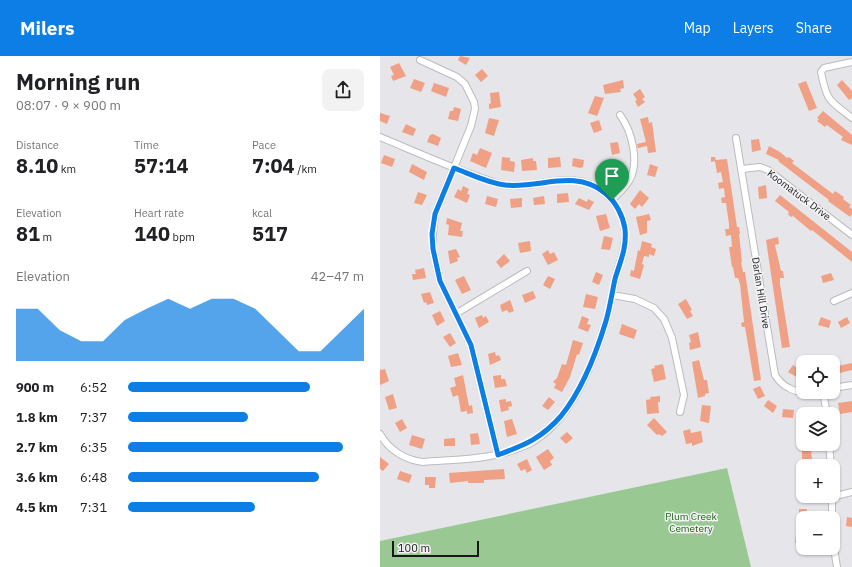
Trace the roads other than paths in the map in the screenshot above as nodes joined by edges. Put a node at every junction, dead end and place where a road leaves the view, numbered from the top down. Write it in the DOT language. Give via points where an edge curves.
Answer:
graph roads {
  1 [pos="420,60"];
  2 [pos="852,62"];
  3 [pos="620,115"];
  4 [pos="852,118"];
  5 [pos="380,137"];
  6 [pos="736,138"];
  7 [pos="454,168"];
  8 [pos="742,169"];
  9 [pos="612,200"];
  10 [pos="852,235"];
  11 [pos="527,271"];
  12 [pos="852,293"];
  13 [pos="612,295"];
  14 [pos="834,301"];
  15 [pos="456,313"];
  16 [pos="852,384"];
  17 [pos="840,387"];
  18 [pos="796,391"];
  19 [pos="680,412"];
  20 [pos="380,434"];
  21 [pos="498,455"];
  22 [pos="852,492"];
  23 [pos="840,494"];
  24 [pos="836,555"];
  25 [pos="838,567"];
  1 -- 7 [label="street" via="457,77 465,84 474,102 474,118"];
  2 -- 4 [label="street" via="824,68 821,72 826,95 830,101"];
  3 -- 9 [label="street" via="628,128 634,167 630,180"];
  5 -- 7 [label="street"];
  6 -- 8 [label="street, Darlan Hill Drive"];
  7 -- 9 [label="street" via="506,185 569,179 579,181 597,188"];
  7 -- 15 [label="street" via="435,214 432,234 440,281"];
  8 -- 10 [label="street, Koomatuck Drive" via="760,167 768,170"];
  8 -- 18 [label="street, Darlan Hill Drive" via="775,375 784,386"];
  9 -- 13 [label="street" via="622,216 625,230 625,250"];
  11 -- 15 [label="street"];
  12 -- 14 [label="street"];
  13 -- 19 [label="street" via="635,299 654,308 664,319 672,338 684,395"];
  13 -- 21 [label="street" via="592,360 575,398 544,433 529,444"];
  15 -- 21 [label="street" via="471,345"];
  16 -- 17 [label="street"];
  20 -- 21 [label="street" via="394,450 413,461"];
  22 -- 23 [label="street"];
  24 -- 25 [label="street"];
}
